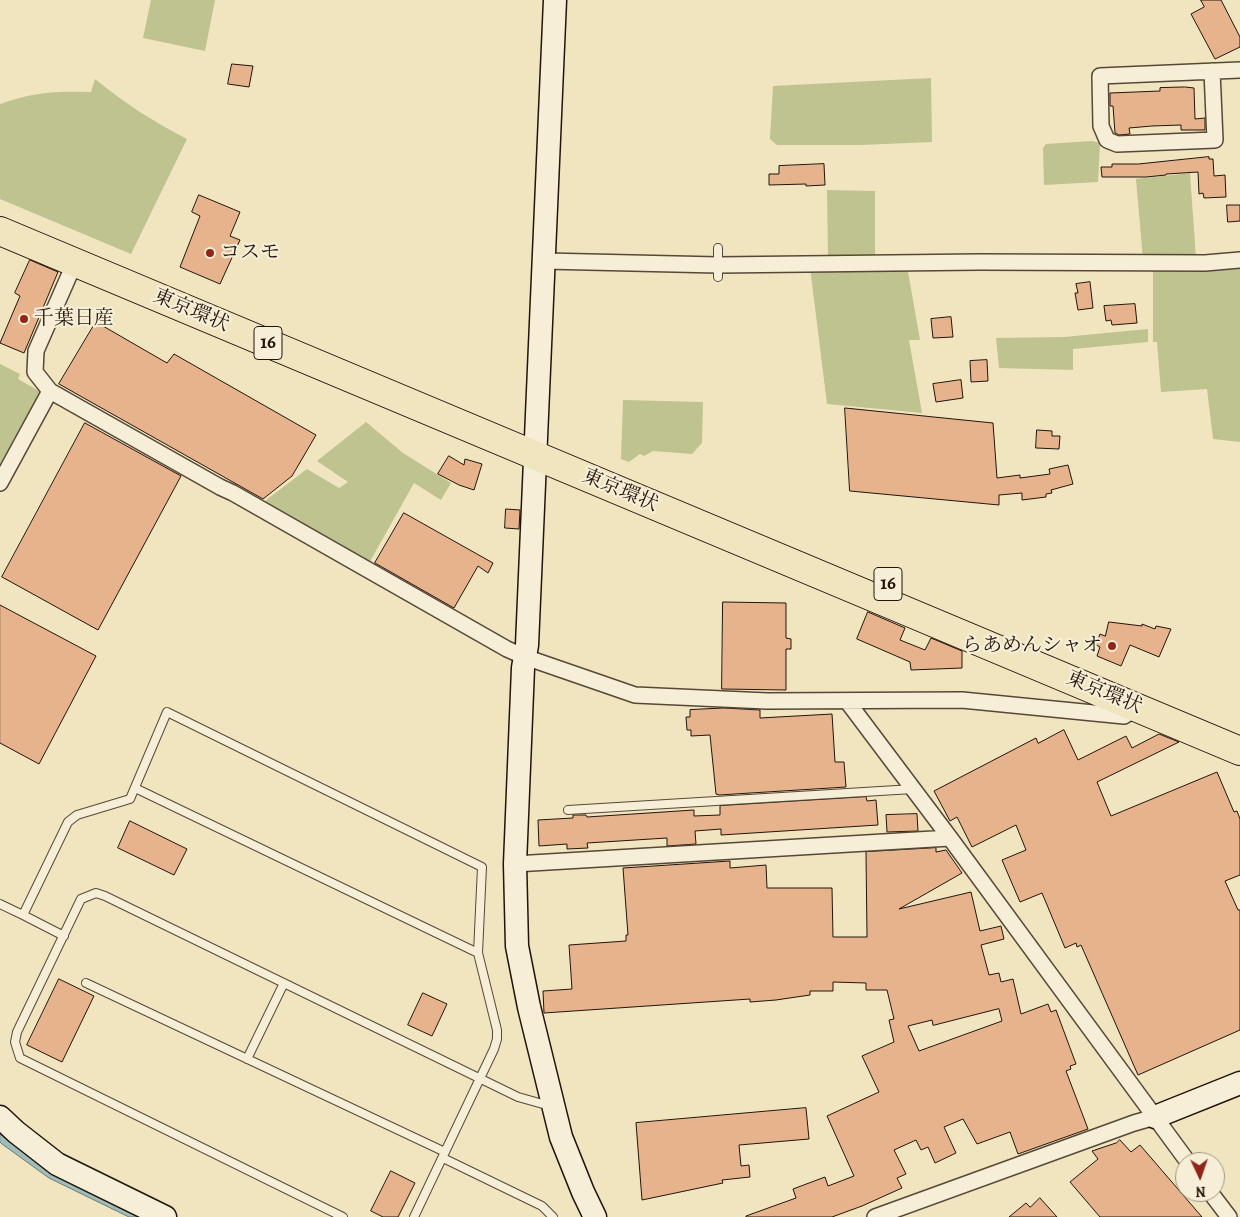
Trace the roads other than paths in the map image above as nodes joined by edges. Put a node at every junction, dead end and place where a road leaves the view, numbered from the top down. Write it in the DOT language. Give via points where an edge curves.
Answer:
graph roads {
  1 [pos="556,0"];
  2 [pos="1240,70"];
  3 [pos="1212,71"];
  4 [pos="0,212"];
  5 [pos="0,231"];
  6 [pos="718,248"];
  7 [pos="545,260"];
  8 [pos="1240,260"];
  9 [pos="75,262"];
  10 [pos="718,271"];
  11 [pos="50,391"];
  12 [pos="536,446"];
  13 [pos="0,483"];
  14 [pos="525,656"];
  15 [pos="847,701"];
  16 [pos="1138,707"];
  17 [pos="1240,731"];
  18 [pos="1240,750"];
  19 [pos="135,788"];
  20 [pos="913,789"];
  21 [pos="568,810"];
  22 [pos="950,838"];
  23 [pos="515,864"];
  24 [pos="0,904"];
  25 [pos="23,915"];
  26 [pos="64,936"];
  27 [pos="478,953"];
  28 [pos="86,983"];
  29 [pos="284,983"];
  30 [pos="247,1059"];
  31 [pos="481,1078"];
  32 [pos="1240,1083"];
  33 [pos="554,1107"];
  34 [pos="0,1117"];
  35 [pos="1155,1117"];
  36 [pos="1181,1152"];
  37 [pos="444,1155"];
  38 [pos="1218,1202"];
  39 [pos="165,1217"];
  40 [pos="343,1217"];
  41 [pos="414,1217"];
  42 [pos="553,1217"];
  43 [pos="595,1217"];
  44 [pos="875,1217"];
  45 [pos="1229,1217"];
  1 -- 7 [label="street"];
  2 -- 3 [label="street"];
  3 -- 3 [label="street" via="1100,76 1101,126 1107,140 1117,144 1215,140"];
  4 -- 12 [label="highway, 東京環状 / 16"];
  5 -- 9 [label="highway, 東京環状 / 16"];
  6 -- 10 [label="lane"];
  7 -- 10 [label="street"];
  7 -- 12 [label="street"];
  8 -- 10 [label="street" via="1196,263 970,262"];
  9 -- 11 [label="street" via="36,351 35,372"];
  9 -- 12 [label="highway, 東京環状 / 16"];
  11 -- 13 [label="street"];
  11 -- 14 [label="street" via="413,597"];
  12 -- 14 [label="street"];
  12 -- 16 [label="highway, 東京環状 / 16"];
  12 -- 17 [label="highway, 東京環状 / 16"];
  14 -- 15 [label="street" via="635,696"];
  14 -- 23 [label="street"];
  15 -- 16 [label="street" via="962,700 1124,716"];
  15 -- 20 [label="street"];
  16 -- 18 [label="highway, 東京環状 / 16"];
  19 -- 25 [label="lane" via="130,799 77,815 68,822"];
  19 -- 27 [label="lane"];
  19 -- 27 [label="lane" via="167,712 482,867"];
  20 -- 21 [label="lane"];
  20 -- 22 [label="street"];
  22 -- 23 [label="street"];
  22 -- 35 [label="street"];
  23 -- 33 [label="street" via="517,946"];
  24 -- 25 [label="lane"];
  25 -- 26 [label="lane"];
  26 -- 29 [label="lane" via="81,899 96,893"];
  26 -- 40 [label="lane" via="17,1032 15,1042 20,1058"];
  27 -- 31 [label="lane" via="497,1030 494,1048"];
  28 -- 30 [label="lane"];
  29 -- 30 [label="lane"];
  29 -- 31 [label="lane"];
  30 -- 37 [label="lane"];
  31 -- 33 [label="lane" via="518,1097"];
  31 -- 37 [label="lane"];
  32 -- 35 [label="street"];
  33 -- 43 [label="street" via="562,1137"];
  34 -- 39 [label="street" via="57,1164"];
  35 -- 36 [label="street"];
  35 -- 44 [label="street"];
  37 -- 41 [label="lane"];
  37 -- 42 [label="lane" via="542,1206"];
  38 -- 45 [label="street"];
}
